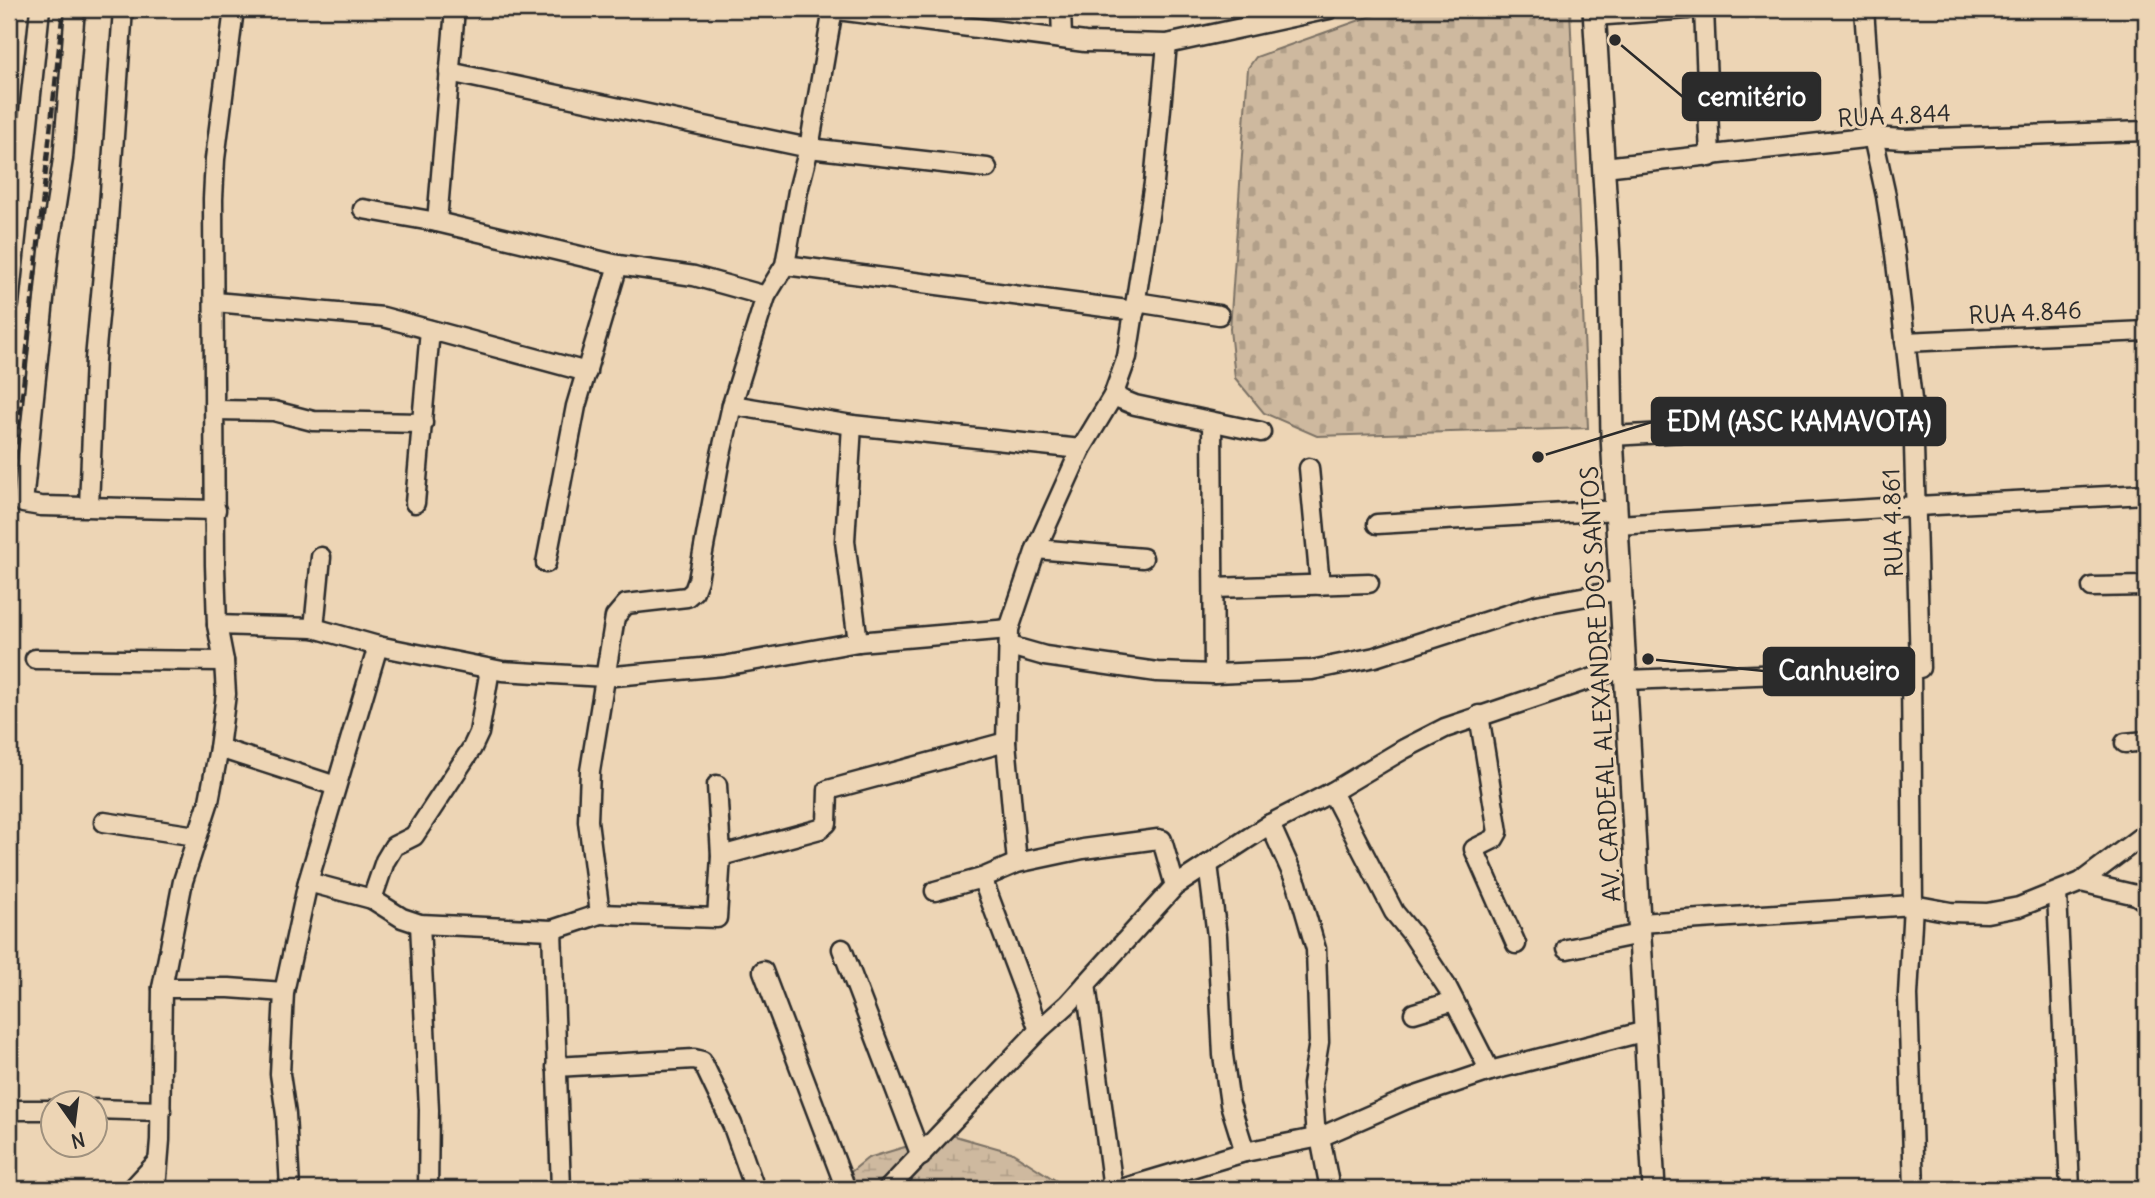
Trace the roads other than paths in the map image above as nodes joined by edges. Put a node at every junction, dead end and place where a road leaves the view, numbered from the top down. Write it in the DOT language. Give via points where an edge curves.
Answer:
graph roads {
  1 [pos="40,9"];
  2 [pos="75,9"];
  3 [pos="123,9"];
  4 [pos="234,9"];
  5 [pos="455,9"];
  6 [pos="832,9"];
  7 [pos="1061,9"];
  8 [pos="1329,9"];
  9 [pos="1688,9"];
  10 [pos="1704,9"];
  11 [pos="1864,9"];
  12 [pos="1594,12"];
  13 [pos="894,13"];
  14 [pos="1286,13"];
  15 [pos="929,16"];
  16 [pos="1062,38"];
  17 [pos="1167,44"];
  18 [pos="449,72"];
  19 [pos="2146,131"];
  20 [pos="1873,137"];
  21 [pos="809,148"];
  22 [pos="1710,157"];
  23 [pos="1604,167"];
  24 [pos="987,168"];
  25 [pos="363,209"];
  26 [pos="437,222"];
  27 [pos="618,265"];
  28 [pos="785,265"];
  29 [pos="10,282"];
  30 [pos="765,296"];
  31 [pos="215,302"];
  32 [pos="9,304"];
  33 [pos="1135,306"];
  34 [pos="1219,315"];
  35 [pos="430,330"];
  36 [pos="2146,331"];
  37 [pos="1905,342"];
  38 [pos="587,372"];
  39 [pos="1113,396"];
  40 [pos="732,405"];
  41 [pos="1913,408"];
  42 [pos="215,410"];
  43 [pos="1212,422"];
  44 [pos="423,424"];
  45 [pos="852,425"];
  46 [pos="1261,432"];
  47 [pos="1612,436"];
  48 [pos="1081,449"];
  49 [pos="1309,468"];
  50 [pos="2146,495"];
  51 [pos="415,503"];
  52 [pos="89,506"];
  53 [pos="1917,506"];
  54 [pos="216,510"];
  55 [pos="1617,517"];
  56 [pos="1377,524"];
  57 [pos="1036,549"];
  58 [pos="321,557"];
  59 [pos="1143,558"];
  60 [pos="546,563"];
  61 [pos="1369,583"];
  62 [pos="1320,585"];
  63 [pos="2146,586"];
  64 [pos="2092,587"];
  65 [pos="1214,588"];
  66 [pos="1620,590"];
  67 [pos="217,625"];
  68 [pos="314,628"];
  69 [pos="1009,638"];
  70 [pos="858,642"];
  71 [pos="378,646"];
  72 [pos="35,660"];
  73 [pos="224,661"];
  74 [pos="490,668"];
  75 [pos="1911,669"];
  76 [pos="1627,673"];
  77 [pos="1214,674"];
  78 [pos="604,677"];
  79 [pos="1479,715"];
  80 [pos="2146,741"];
  81 [pos="1006,742"];
  82 [pos="2125,743"];
  83 [pos="219,748"];
  84 [pos="717,785"];
  85 [pos="336,786"];
  86 [pos="1332,792"];
  87 [pos="104,822"];
  88 [pos="1270,824"];
  89 [pos="2146,833"];
  90 [pos="196,836"];
  91 [pos="720,856"];
  92 [pos="1017,863"];
  93 [pos="1209,864"];
  94 [pos="982,878"];
  95 [pos="308,882"];
  96 [pos="2081,882"];
  97 [pos="1175,886"];
  98 [pos="935,891"];
  99 [pos="2057,893"];
  100 [pos="372,899"];
  101 [pos="2146,902"];
  102 [pos="1913,905"];
  103 [pos="600,914"];
  104 [pos="420,924"];
  105 [pos="1640,928"];
  106 [pos="552,930"];
  107 [pos="1516,944"];
  108 [pos="842,949"];
  109 [pos="1567,949"];
  110 [pos="763,971"];
  111 [pos="1086,984"];
  112 [pos="162,988"];
  113 [pos="284,992"];
  114 [pos="1454,1001"];
  115 [pos="1413,1013"];
  116 [pos="1039,1030"];
  117 [pos="1646,1031"];
  118 [pos="556,1067"];
  119 [pos="1490,1070"];
  120 [pos="9,1110"];
  121 [pos="38,1110"];
  122 [pos="108,1110"];
  123 [pos="161,1111"];
  124 [pos="1318,1137"];
  125 [pos="1245,1152"];
  126 [pos="921,1156"];
  127 [pos="157,1162"];
  128 [pos="132,1189"];
  129 [pos="156,1189"];
  130 [pos="290,1189"];
  131 [pos="428,1189"];
  132 [pos="561,1189"];
  133 [pos="755,1189"];
  134 [pos="846,1189"];
  135 [pos="888,1189"];
  136 [pos="1113,1189"];
  137 [pos="1121,1189"];
  138 [pos="1330,1189"];
  139 [pos="1654,1189"];
  140 [pos="1914,1189"];
  141 [pos="2070,1189"];
  1 -- 29 [label="street"];
  2 -- 52 [label="street" via="63,159 23,503"];
  3 -- 52 [label="street" via="95,359"];
  4 -- 31 [label="street" via="215,159"];
  5 -- 18 [label="street"];
  6 -- 13 [label="street"];
  6 -- 21 [label="street"];
  7 -- 16 [label="street"];
  8 -- 14 [label="street"];
  9 -- 12 [label="street"];
  10 -- 22 [label="street"];
  11 -- 20 [label="street, RUA 4.861"];
  12 -- 23 [label="street, AV. CARDEAL ALEXANDRE DOS SANTOS"];
  13 -- 15 [label="street"];
  14 -- 17 [label="street"];
  15 -- 16 [label="street"];
  16 -- 17 [label="street"];
  17 -- 33 [label="street" via="1154,183"];
  18 -- 21 [label="street"];
  18 -- 26 [label="street"];
  19 -- 20 [label="street, RUA 4.844"];
  20 -- 22 [label="street, RUA 4.844"];
  20 -- 37 [label="street, RUA 4.861" via="1894,243"];
  21 -- 24 [label="street"];
  21 -- 28 [label="street"];
  22 -- 23 [label="street, RUA 4.844"];
  23 -- 47 [label="street, AV. CARDEAL ALEXANDRE DOS SANTOS"];
  25 -- 26 [label="street"];
  26 -- 27 [label="street"];
  27 -- 30 [label="street" via="694,276"];
  27 -- 38 [label="street"];
  28 -- 30 [label="street"];
  28 -- 33 [label="street"];
  29 -- 32 [label="street"];
  30 -- 40 [label="street"];
  31 -- 35 [label="street" via="383,317"];
  31 -- 42 [label="street"];
  33 -- 34 [label="street"];
  33 -- 39 [label="street" via="1127,357"];
  35 -- 38 [label="street"];
  35 -- 44 [label="street"];
  36 -- 37 [label="street, RUA 4.846"];
  37 -- 41 [label="street, RUA 4.861"];
  38 -- 60 [label="street" via="576,406"];
  39 -- 43 [label="street"];
  39 -- 48 [label="street"];
  40 -- 45 [label="street"];
  40 -- 78 [label="street" via="694,591 687,597 633,602 621,608 615,617"];
  41 -- 47 [label="street" via="1718,430"];
  41 -- 53 [label="street, RUA 4.861"];
  42 -- 44 [label="street" via="274,411 313,421"];
  42 -- 54 [label="street"];
  43 -- 46 [label="street"];
  43 -- 65 [label="street"];
  44 -- 51 [label="street"];
  45 -- 48 [label="street"];
  45 -- 70 [label="street" via="845,541"];
  47 -- 55 [label="street, AV. CARDEAL ALEXANDRE DOS SANTOS"];
  48 -- 57 [label="street"];
  49 -- 62 [label="street"];
  50 -- 53 [label="street"];
  52 -- 54 [label="street"];
  53 -- 55 [label="street"];
  53 -- 75 [label="street, RUA 4.861" via="1920,668"];
  54 -- 67 [label="street"];
  55 -- 56 [label="street"];
  55 -- 66 [label="street, AV. CARDEAL ALEXANDRE DOS SANTOS"];
  57 -- 59 [label="street"];
  57 -- 69 [label="street"];
  58 -- 68 [label="street"];
  61 -- 62 [label="street"];
  62 -- 65 [label="street"];
  63 -- 64 [label="street"];
  65 -- 77 [label="street"];
  66 -- 76 [label="street, AV. CARDEAL ALEXANDRE DOS SANTOS"];
  66 -- 77 [label="street" via="1537,605 1349,663 1312,670"];
  67 -- 68 [label="street"];
  67 -- 73 [label="street"];
  68 -- 71 [label="street"];
  69 -- 70 [label="street"];
  69 -- 77 [label="street" via="1045,656"];
  69 -- 81 [label="street"];
  70 -- 78 [label="street" via="723,666"];
  71 -- 74 [label="street"];
  71 -- 85 [label="street"];
  72 -- 73 [label="street"];
  73 -- 83 [label="street" via="226,694"];
  74 -- 78 [label="street"];
  74 -- 100 [label="street" via="479,733 472,748 414,836 394,846"];
  75 -- 76 [label="street"];
  75 -- 102 [label="street, RUA 4.861"];
  76 -- 79 [label="street"];
  76 -- 105 [label="street, AV. CARDEAL ALEXANDRE DOS SANTOS"];
  78 -- 103 [label="street" via="590,771 588,821"];
  79 -- 86 [label="street" via="1404,748"];
  79 -- 107 [label="street" via="1498,832 1474,849"];
  80 -- 82 [label="street"];
  81 -- 91 [label="street" via="828,790 827,823 821,829"];
  81 -- 92 [label="street"];
  83 -- 85 [label="street"];
  83 -- 90 [label="street" via="209,801"];
  84 -- 91 [label="street"];
  85 -- 95 [label="street"];
  86 -- 88 [label="street"];
  86 -- 114 [label="street" via="1394,912"];
  87 -- 90 [label="street"];
  88 -- 93 [label="street"];
  88 -- 124 [label="street" via="1297,884 1315,948 1319,1042 1312,1084"];
  89 -- 96 [label="street"];
  90 -- 112 [label="street"];
  91 -- 103 [label="street" via="718,918"];
  92 -- 94 [label="street"];
  92 -- 97 [label="street" via="1158,839 1166,846"];
  93 -- 97 [label="street"];
  93 -- 125 [label="street" via="1223,1055 1230,1104"];
  94 -- 98 [label="street"];
  94 -- 116 [label="street"];
  95 -- 100 [label="street"];
  95 -- 113 [label="street"];
  96 -- 99 [label="street"];
  96 -- 101 [label="street" via="2136,895"];
  97 -- 111 [label="street"];
  99 -- 102 [label="street" via="1987,913"];
  99 -- 141 [label="street"];
  100 -- 104 [label="street"];
  102 -- 105 [label="street"];
  102 -- 140 [label="street, RUA 4.861" via="1908,995"];
  103 -- 106 [label="street"];
  104 -- 106 [label="street"];
  104 -- 131 [label="street"];
  105 -- 109 [label="street"];
  105 -- 117 [label="street, AV. CARDEAL ALEXANDRE DOS SANTOS"];
  106 -- 118 [label="street"];
  108 -- 126 [label="street"];
  110 -- 134 [label="street"];
  111 -- 116 [label="street"];
  111 -- 136 [label="street"];
  112 -- 113 [label="street"];
  112 -- 123 [label="street"];
  113 -- 130 [label="street" via="280,1074"];
  114 -- 115 [label="street"];
  114 -- 119 [label="street"];
  116 -- 126 [label="street"];
  117 -- 119 [label="street"];
  117 -- 139 [label="street, AV. CARDEAL ALEXANDRE DOS SANTOS"];
  118 -- 132 [label="street"];
  118 -- 133 [label="street" via="702,1061 732,1124"];
  119 -- 124 [label="street"];
  120 -- 121 [label="street"];
  122 -- 123 [label="street"];
  123 -- 127 [label="street"];
  124 -- 125 [label="street"];
  124 -- 138 [label="street"];
  125 -- 137 [label="street"];
  126 -- 135 [label="street"];
  127 -- 128 [label="street"];
  127 -- 129 [label="street"];
}
